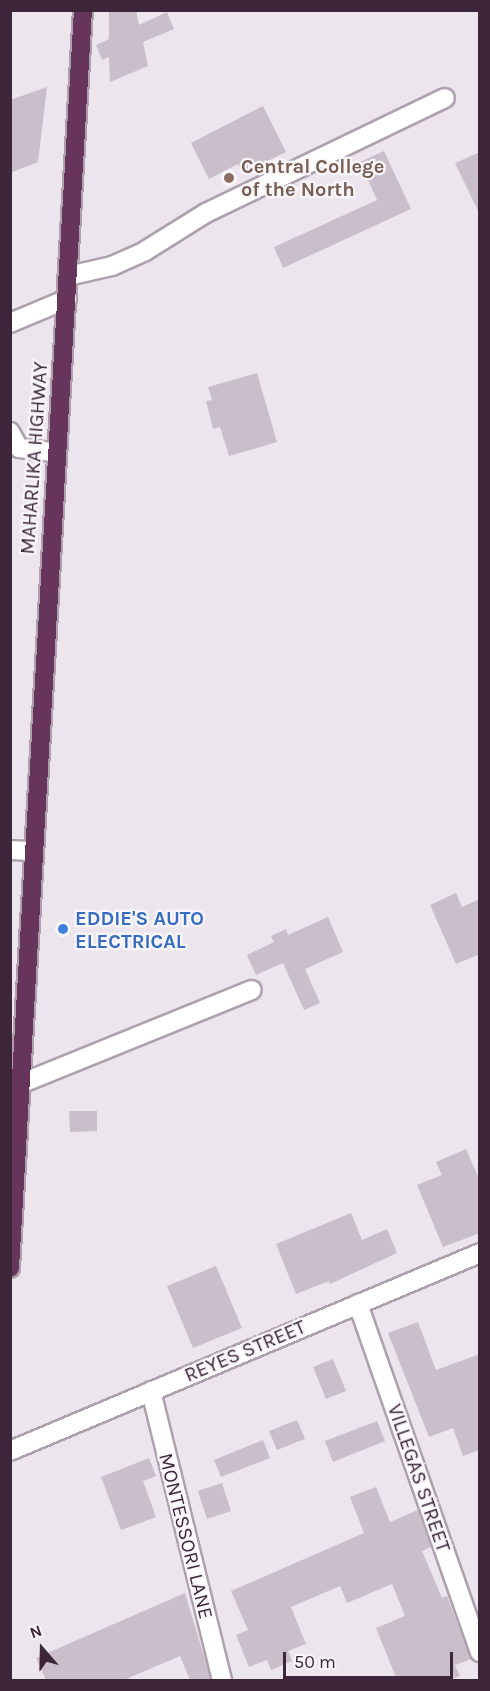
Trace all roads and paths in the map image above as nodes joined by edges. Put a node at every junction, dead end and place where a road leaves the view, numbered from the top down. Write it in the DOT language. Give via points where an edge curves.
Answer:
graph roads {
  1 [pos="84,10"];
  2 [pos="445,98"];
  3 [pos="68,276"];
  4 [pos="67,299"];
  5 [pos="10,322"];
  6 [pos="10,432"];
  7 [pos="57,453"];
  8 [pos="10,850"];
  9 [pos="32,851"];
  10 [pos="252,990"];
  11 [pos="20,1084"];
  12 [pos="480,1253"];
  13 [pos="10,1268"];
  14 [pos="358,1304"];
  15 [pos="151,1391"];
  16 [pos="10,1451"];
  17 [pos="480,1652"];
  18 [pos="222,1680"];
  1 -- 3 [label="highway, MAHARLIKA HIGHWAY"];
  2 -- 3 [label="street" via="206,213 145,251 112,266"];
  3 -- 4 [label="highway, MAHARLIKA HIGHWAY"];
  4 -- 5 [label="street"];
  4 -- 7 [label="highway, MAHARLIKA HIGHWAY"];
  6 -- 7 [label="street" via="19,448"];
  7 -- 9 [label="highway, MAHARLIKA HIGHWAY"];
  8 -- 9 [label="street"];
  9 -- 11 [label="highway, MAHARLIKA HIGHWAY"];
  10 -- 11 [label="street"];
  11 -- 13 [label="highway, MAHARLIKA HIGHWAY"];
  12 -- 14 [label="street, REYES STREET"];
  14 -- 15 [label="street, REYES STREET"];
  14 -- 17 [label="street, VILLEGAS STREET"];
  15 -- 16 [label="street, REYES STREET"];
  15 -- 18 [label="street, MONTESSORI LANE"];
}
